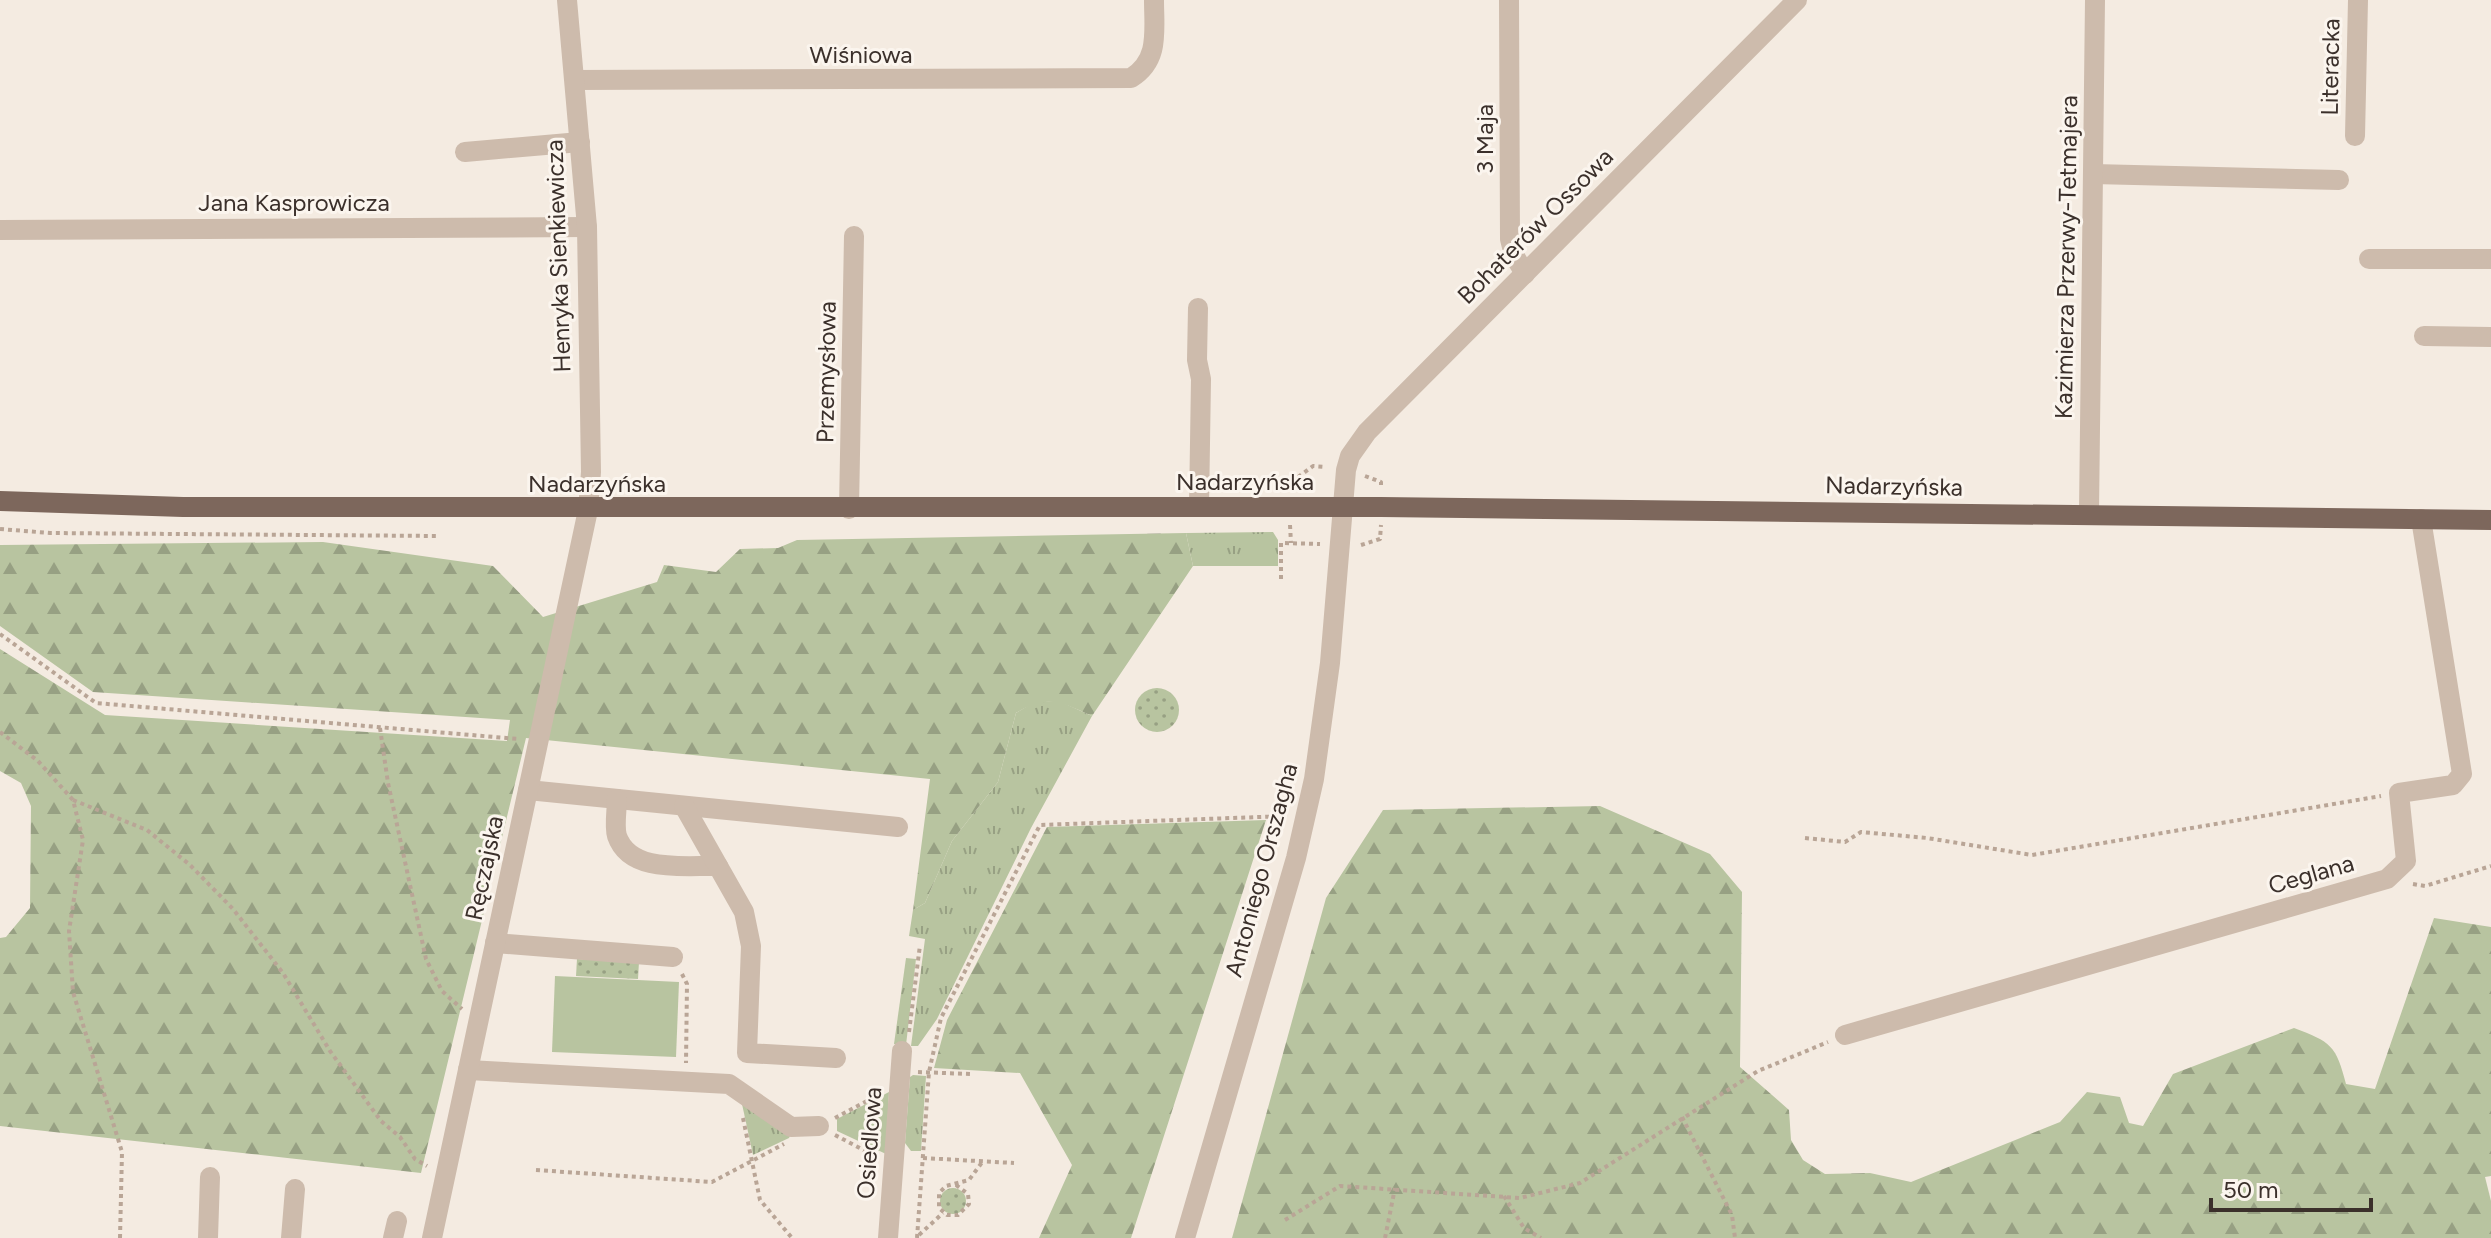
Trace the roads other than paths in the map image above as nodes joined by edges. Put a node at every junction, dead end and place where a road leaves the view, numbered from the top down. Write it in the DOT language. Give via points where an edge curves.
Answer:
graph roads {
  1 [pos="567,0"];
  2 [pos="1154,0"];
  3 [pos="1509,0"];
  4 [pos="1797,0"];
  5 [pos="2095,0"];
  6 [pos="2358,0"];
  7 [pos="575,80"];
  8 [pos="2355,136"];
  9 [pos="580,142"];
  10 [pos="465,152"];
  11 [pos="2093,174"];
  12 [pos="2339,180"];
  13 [pos="587,227"];
  14 [pos="0,230"];
  15 [pos="854,236"];
  16 [pos="2369,259"];
  17 [pos="2491,259"];
  18 [pos="1525,274"];
  19 [pos="1198,308"];
  20 [pos="2424,336"];
  21 [pos="2491,337"];
  22 [pos="0,501"];
  23 [pos="1199,507"];
  24 [pos="1341,507"];
  25 [pos="849,509"];
  26 [pos="588,510"];
  27 [pos="2089,514"];
  28 [pos="2421,519"];
  29 [pos="2491,520"];
  30 [pos="528,790"];
  31 [pos="617,799"];
  32 [pos="684,806"];
  33 [pos="898,827"];
  34 [pos="718,866"];
  35 [pos="495,943"];
  36 [pos="673,957"];
  37 [pos="1845,1035"];
  38 [pos="902,1051"];
  39 [pos="836,1058"];
  40 [pos="468,1070"];
  41 [pos="819,1126"];
  42 [pos="210,1177"];
  43 [pos="295,1189"];
  44 [pos="208,1238"];
  45 [pos="291,1238"];
  46 [pos="432,1238"];
  47 [pos="888,1238"];
  48 [pos="1185,1238"];
  1 -- 7 [label="street, Henryka Sienkiewicza"];
  2 -- 7 [label="street, Wiśniowa" via="1152,57 1131,78"];
  3 -- 18 [label="street, 3 Maja" via="1510,239"];
  4 -- 18 [label="street, Bohaterów Ossowa"];
  5 -- 11 [label="street, Kazimierza Przerwy-Tetmajera"];
  6 -- 8 [label="street, Literacka"];
  7 -- 9 [label="street, Henryka Sienkiewicza"];
  9 -- 10 [label="street"];
  9 -- 13 [label="street, Henryka Sienkiewicza"];
  11 -- 12 [label="street"];
  11 -- 27 [label="street, Kazimierza Przerwy-Tetmajera"];
  13 -- 14 [label="street, Jana Kasprowicza"];
  13 -- 26 [label="street, Henryka Sienkiewicza"];
  15 -- 25 [label="street, Przemysłowa"];
  16 -- 17 [label="street"];
  18 -- 24 [label="street, Bohaterów Ossowa" via="1357,444 1346,470"];
  19 -- 23 [label="street"];
  20 -- 21 [label="street"];
  22 -- 26 [label="main road, Nadarzyńska"];
  23 -- 24 [label="main road, Nadarzyńska"];
  23 -- 25 [label="main road, Nadarzyńska"];
  24 -- 27 [label="main road, Nadarzyńska"];
  24 -- 48 [label="street, Antoniego Orszagha" via="1314,779 1296,858"];
  25 -- 26 [label="main road, Nadarzyńska"];
  26 -- 30 [label="street, Ręczajska"];
  27 -- 28 [label="main road, Nadarzyńska"];
  28 -- 29 [label="main road, Nadarzyńska"];
  28 -- 37 [label="street, Ceglana" via="2462,774 2453,785 2399,793 2406,861 2387,879"];
  30 -- 31 [label="street"];
  30 -- 35 [label="street, Ręczajska"];
  31 -- 32 [label="street"];
  31 -- 34 [label="street" via="616,834 636,859"];
  32 -- 33 [label="street"];
  32 -- 34 [label="street"];
  34 -- 39 [label="street" via="744,912 751,946 747,1053"];
  35 -- 36 [label="street"];
  35 -- 40 [label="street, Ręczajska"];
  38 -- 47 [label="street, Osiedlowa"];
  40 -- 41 [label="street" via="729,1084 791,1127"];
  40 -- 46 [label="street, Ręczajska"];
  42 -- 44 [label="street"];
  43 -- 45 [label="street"];
}
